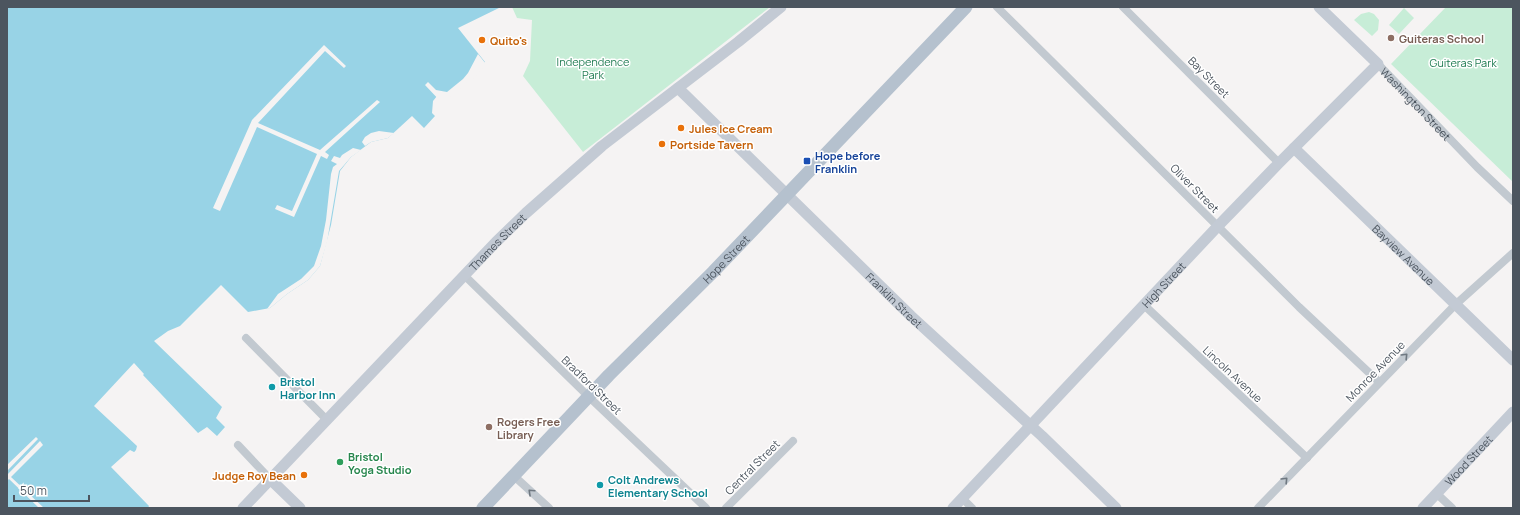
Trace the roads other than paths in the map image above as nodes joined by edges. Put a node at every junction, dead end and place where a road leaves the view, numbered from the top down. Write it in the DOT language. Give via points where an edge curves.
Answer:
graph roads {
  1 [pos="781,7"];
  2 [pos="966,7"];
  3 [pos="997,7"];
  4 [pos="1123,7"];
  5 [pos="1319,7"];
  6 [pos="1378,64"];
  7 [pos="678,88"];
  8 [pos="1294,148"];
  9 [pos="1279,162"];
  10 [pos="786,194"];
  11 [pos="1513,201"];
  12 [pos="1218,226"];
  13 [pos="1513,254"];
  14 [pos="465,276"];
  15 [pos="1144,305"];
  16 [pos="1455,305"];
  17 [pos="246,338"];
  18 [pos="1513,360"];
  19 [pos="1379,382"];
  20 [pos="589,397"];
  21 [pos="1513,412"];
  22 [pos="327,420"];
  23 [pos="1030,426"];
  24 [pos="793,441"];
  25 [pos="238,445"];
  26 [pos="1307,458"];
  27 [pos="514,476"];
  28 [pos="270,479"];
  29 [pos="1436,493"];
  30 [pos="962,498"];
  31 [pos="243,508"];
  32 [pos="300,508"];
  33 [pos="483,508"];
  34 [pos="549,508"];
  35 [pos="706,508"];
  36 [pos="726,508"];
  37 [pos="953,508"];
  38 [pos="972,508"];
  39 [pos="1116,508"];
  40 [pos="1258,508"];
  41 [pos="1423,508"];
  42 [pos="1452,508"];
  1 -- 7 [label="street, Thames Street"];
  2 -- 10 [label="main road, Hope Street"];
  3 -- 12 [label="street, Oliver Street"];
  4 -- 9 [label="street, Bay Street"];
  5 -- 6 [label="street, Washington Street"];
  6 -- 8 [label="street, High Street"];
  6 -- 11 [label="street, Washington Street"];
  7 -- 10 [label="street, Franklin Street"];
  7 -- 14 [label="street, Thames Street" via="602,146 501,237"];
  8 -- 9 [label="street, High Street"];
  8 -- 16 [label="street, Bayview Avenue"];
  9 -- 12 [label="street, High Street"];
  10 -- 20 [label="main road, Hope Street"];
  10 -- 23 [label="street, Franklin Street" via="906,311"];
  12 -- 15 [label="street, High Street"];
  12 -- 19 [label="street, Oliver Street"];
  13 -- 16 [label="street, Monroe Avenue"];
  14 -- 20 [label="street, Bradford Street"];
  14 -- 22 [label="street, Thames Street"];
  15 -- 23 [label="street, High Street"];
  15 -- 26 [label="street, Lincoln Avenue"];
  16 -- 18 [label="street, Bayview Avenue"];
  19 -- 16 [label="street, Monroe Avenue, one-way"];
  17 -- 22 [label="street"];
  19 -- 26 [label="street, Monroe Avenue"];
  20 -- 27 [label="main road, Hope Street"];
  20 -- 35 [label="street, Bradford Street"];
  21 -- 29 [label="street, Wood Street"];
  22 -- 28 [label="street, Thames Street"];
  23 -- 30 [label="street, High Street"];
  23 -- 39 [label="street, Franklin Street"];
  24 -- 36 [label="street, Central Street"];
  25 -- 28 [label="street"];
  40 -- 26 [label="street, Monroe Avenue, one-way"];
  27 -- 33 [label="main road, Hope Street"];
  34 -- 27 [label="street, one-way"];
  28 -- 31 [label="street, Thames Street"];
  28 -- 32 [label="street"];
  29 -- 41 [label="street, Wood Street"];
  29 -- 42 [label="street"];
  30 -- 37 [label="street, High Street"];
  30 -- 38 [label="street"];
}
